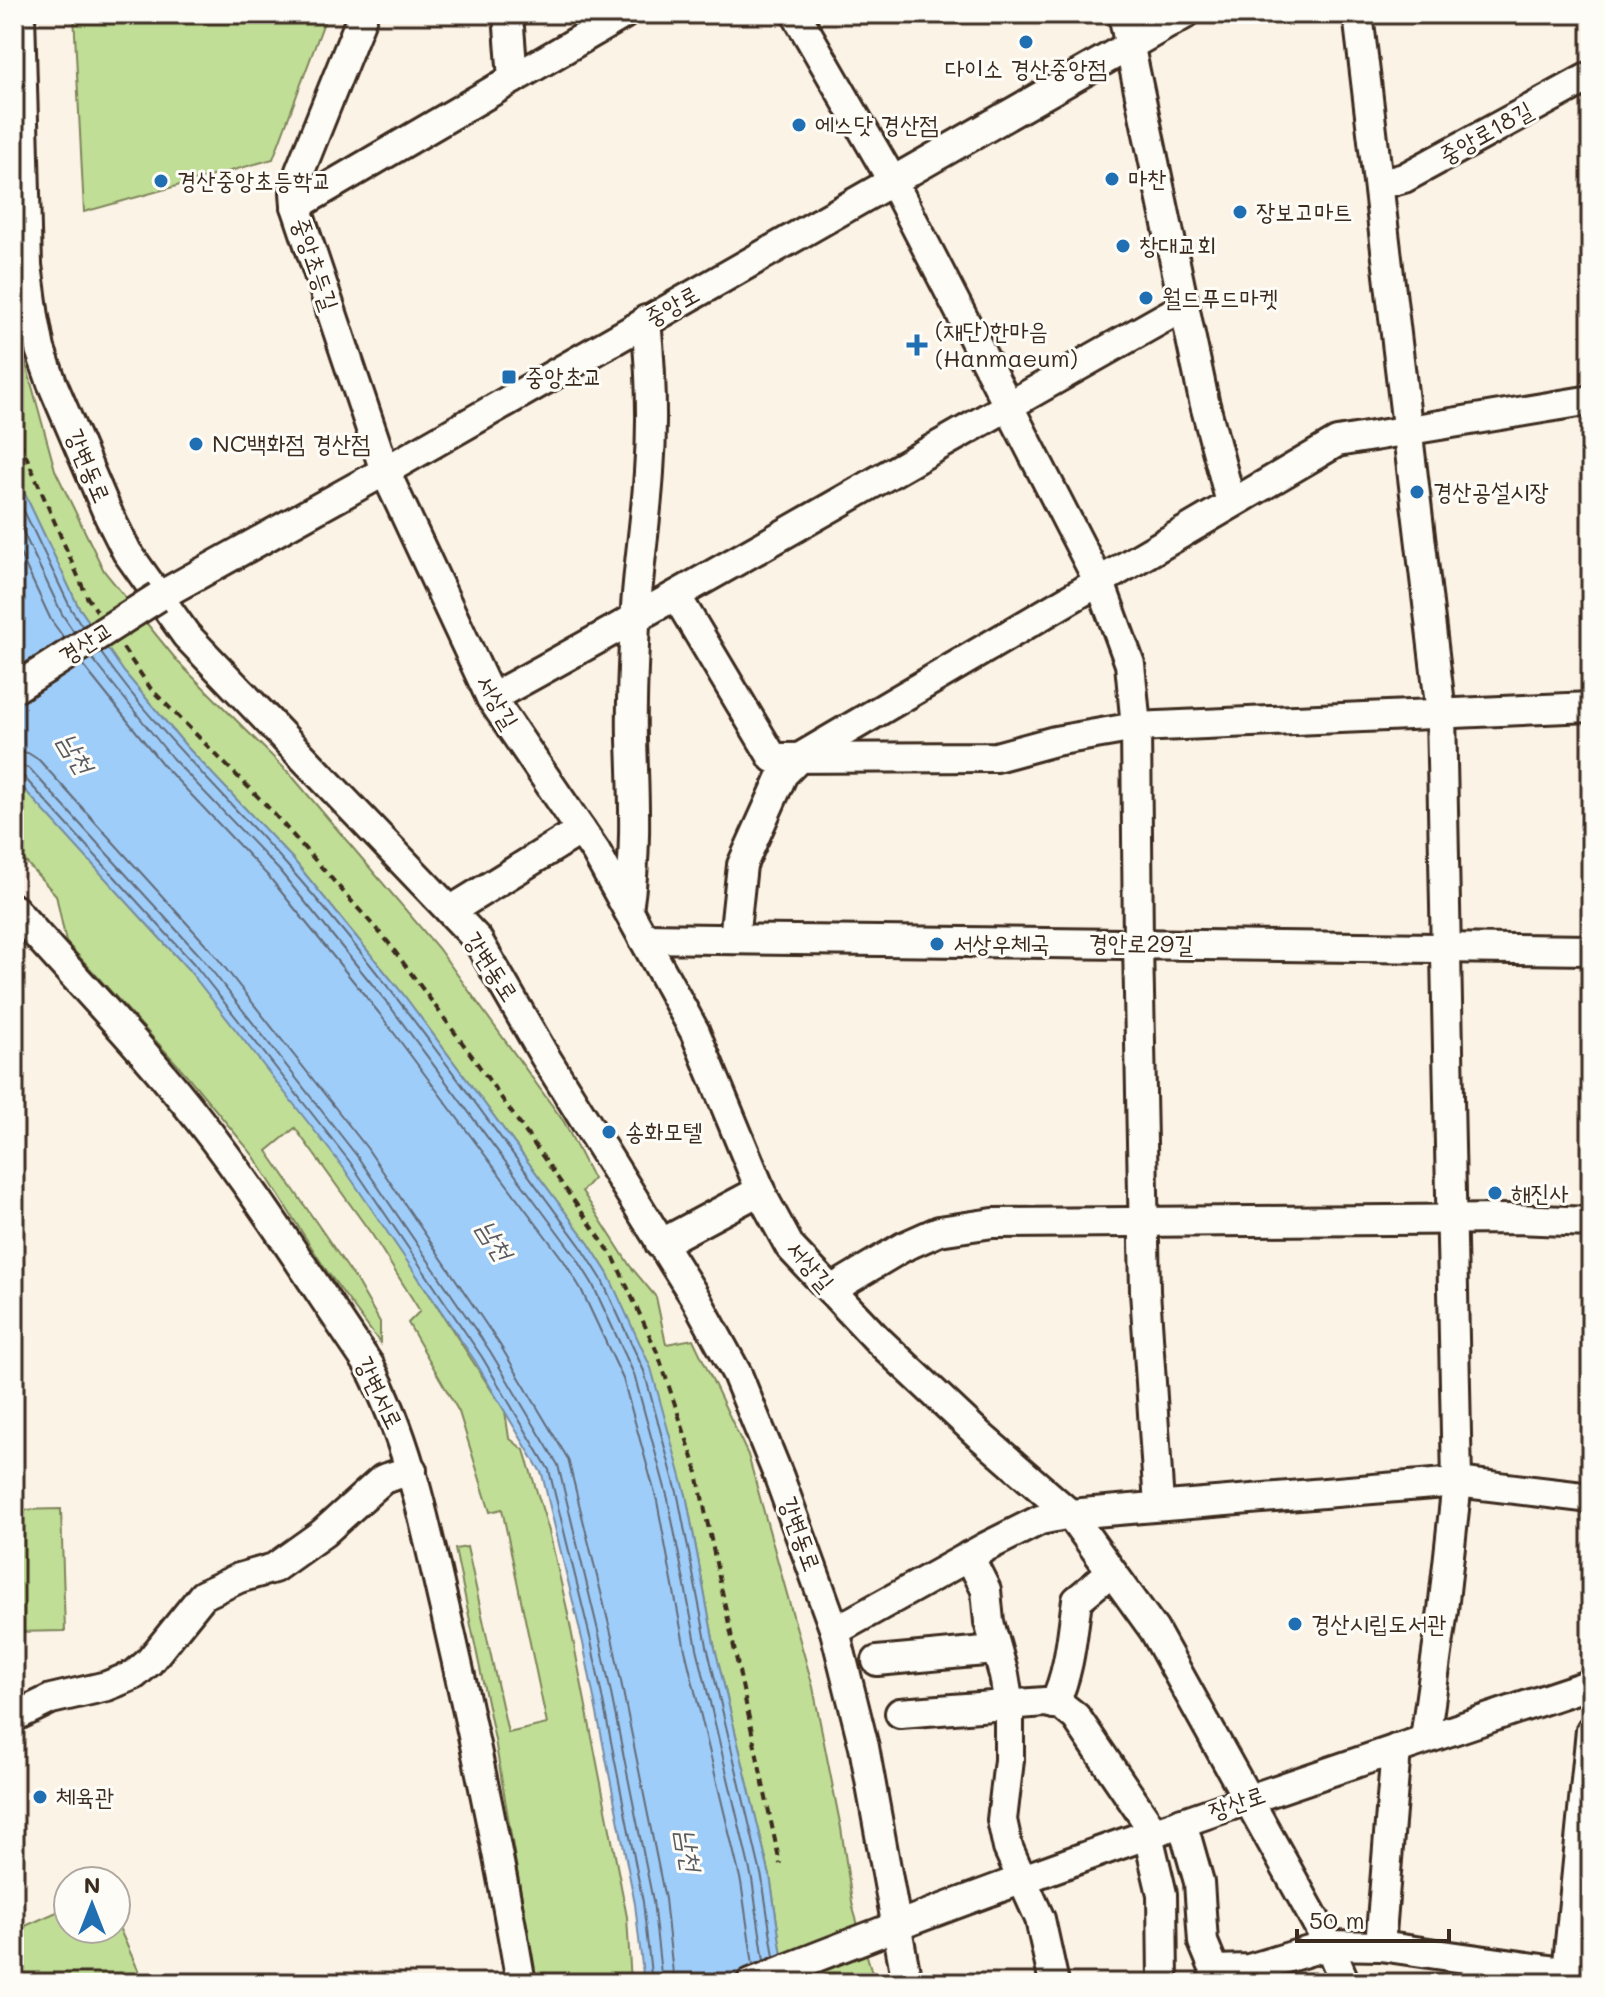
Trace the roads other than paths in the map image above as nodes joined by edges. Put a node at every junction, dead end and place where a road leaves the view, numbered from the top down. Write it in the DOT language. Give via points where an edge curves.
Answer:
graph roads {
  1 [pos="20,14"];
  2 [pos="363,14"];
  3 [pos="508,14"];
  4 [pos="624,14"];
  5 [pos="796,14"];
  6 [pos="1123,14"];
  7 [pos="1185,14"];
  8 [pos="1358,14"];
  9 [pos="1131,46"];
  10 [pos="1591,76"];
  11 [pos="513,79"];
  12 [pos="893,182"];
  13 [pos="1379,185"];
  14 [pos="296,206"];
  15 [pos="1185,306"];
  16 [pos="646,320"];
  17 [pos="1591,400"];
  18 [pos="1008,405"];
  19 [pos="1408,428"];
  20 [pos="385,471"];
  21 [pos="1231,503"];
  22 [pos="1099,582"];
  23 [pos="158,597"];
  24 [pos="677,597"];
  25 [pos="635,620"];
  26 [pos="14,689"];
  27 [pos="491,698"];
  28 [pos="1591,707"];
  29 [pos="1441,713"];
  30 [pos="1136,727"];
  31 [pos="799,758"];
  32 [pos="581,830"];
  33 [pos="14,909"];
  34 [pos="628,910"];
  35 [pos="450,911"];
  36 [pos="643,938"];
  37 [pos="734,939"];
  38 [pos="1138,944"];
  39 [pos="1445,950"];
  40 [pos="1591,950"];
  41 [pos="761,1190"];
  42 [pos="1450,1219"];
  43 [pos="1144,1222"];
  44 [pos="1591,1222"];
  45 [pos="660,1244"];
  46 [pos="831,1290"];
  47 [pos="412,1470"];
  48 [pos="1457,1482"];
  49 [pos="1591,1498"];
  50 [pos="1159,1505"];
  51 [pos="1070,1514"];
  52 [pos="969,1556"];
  53 [pos="1111,1572"];
  54 [pos="835,1631"];
  55 [pos="995,1650"];
  56 [pos="877,1661"];
  57 [pos="1591,1684"];
  58 [pos="1054,1704"];
  59 [pos="1009,1705"];
  60 [pos="900,1713"];
  61 [pos="14,1717"];
  62 [pos="1591,1730"];
  63 [pos="1425,1739"];
  64 [pos="1396,1749"];
  65 [pos="1247,1799"];
  66 [pos="1182,1822"];
  67 [pos="1151,1834"];
  68 [pos="1022,1880"];
  69 [pos="893,1927"];
  70 [pos="1329,1945"];
  71 [pos="1380,1946"];
  72 [pos="1579,1975"];
  73 [pos="1217,1976"];
  74 [pos="521,1983"];
  75 [pos="751,1983"];
  76 [pos="907,1983"];
  77 [pos="1054,1983"];
  78 [pos="1163,1983"];
  79 [pos="1345,1983"];
  1 -- 23 [label="street, 강변동로" via="27,265 40,349 109,516"];
  2 -- 14 [label="street, 중앙초등길" via="300,171"];
  3 -- 11 [label="street"];
  4 -- 11 [label="street"];
  5 -- 12 [label="street"];
  6 -- 9 [label="street"];
  7 -- 9 [label="street, 중앙로"];
  8 -- 13 [label="street"];
  9 -- 12 [label="street, 중앙로"];
  9 -- 15 [label="street"];
  10 -- 13 [label="street, 중앙로18길" via="1404,178"];
  11 -- 14 [label="street"];
  12 -- 16 [label="street, 중앙로"];
  12 -- 18 [label="street"];
  13 -- 19 [label="street"];
  14 -- 20 [label="street, 중앙초등길"];
  15 -- 18 [label="street"];
  15 -- 21 [label="street"];
  16 -- 20 [label="street, 중앙로"];
  16 -- 25 [label="street" via="650,456"];
  17 -- 19 [label="street"];
  18 -- 22 [label="street"];
  18 -- 24 [label="street"];
  19 -- 21 [label="street" via="1337,442"];
  19 -- 29 [label="street"];
  20 -- 23 [label="street, 중앙로"];
  20 -- 27 [label="street, 서상길"];
  21 -- 22 [label="street"];
  22 -- 30 [label="street" via="1130,664"];
  22 -- 31 [label="street"];
  23 -- 26 [label="street, 경산교, bridge"];
  23 -- 35 [label="street, 강변동로" via="186,635"];
  24 -- 25 [label="street"];
  24 -- 31 [label="street" via="773,758"];
  25 -- 27 [label="street"];
  25 -- 34 [label="street" via="634,872"];
  27 -- 32 [label="street, 서상길"];
  28 -- 29 [label="street"];
  29 -- 30 [label="street"];
  29 -- 39 [label="street"];
  30 -- 31 [label="street" via="996,757"];
  30 -- 38 [label="street"];
  31 -- 37 [label="street" via="783,774 742,865"];
  32 -- 34 [label="street, 서상길"];
  32 -- 35 [label="street"];
  33 -- 47 [label="street, 강변서로" via="142,1051 248,1186 369,1365"];
  34 -- 36 [label="street, 서상길"];
  35 -- 45 [label="street, 강변동로" via="477,939"];
  36 -- 37 [label="street, 경안로29길"];
  36 -- 41 [label="street, 서상길" via="695,1032"];
  37 -- 38 [label="street, 경안로29길"];
  38 -- 39 [label="street, 경안로29길"];
  38 -- 43 [label="street"];
  39 -- 40 [label="street, 경안로29길"];
  39 -- 42 [label="street"];
  41 -- 45 [label="street"];
  41 -- 46 [label="street, 서상길" via="790,1247"];
  42 -- 43 [label="street"];
  42 -- 44 [label="street"];
  42 -- 48 [label="street"];
  43 -- 46 [label="street" via="993,1223 939,1231"];
  43 -- 50 [label="street"];
  45 -- 54 [label="street, 강변동로" via="737,1374"];
  46 -- 51 [label="street, 서상길" via="966,1424"];
  47 -- 61 [label="street" via="383,1479 274,1568 203,1595 134,1675 51,1699"];
  47 -- 74 [label="street, 강변서로" via="473,1732"];
  48 -- 49 [label="street"];
  48 -- 50 [label="street"];
  48 -- 63 [label="street"];
  50 -- 51 [label="street"];
  51 -- 52 [label="street" via="1040,1520"];
  51 -- 53 [label="street, 서상길"];
  52 -- 54 [label="street"];
  52 -- 55 [label="street" via="986,1590"];
  53 -- 58 [label="street" via="1077,1600 1069,1657"];
  53 -- 65 [label="street, 서상길" via="1154,1630"];
  54 -- 69 [label="street, 강변동로" via="864,1747"];
  55 -- 56 [label="street"];
  55 -- 59 [label="street"];
  57 -- 63 [label="street, 장산로"];
  58 -- 59 [label="street"];
  58 -- 67 [label="street" via="1076,1717"];
  59 -- 60 [label="street"];
  59 -- 68 [label="street" via="1002,1820"];
  62 -- 72 [label="street"];
  63 -- 64 [label="street, 장산로"];
  64 -- 65 [label="street, 장산로"];
  64 -- 71 [label="street"];
  65 -- 66 [label="street, 장산로"];
  65 -- 70 [label="street, 서상길"];
  66 -- 67 [label="street, 장산로"];
  66 -- 73 [label="street" via="1199,1882 1203,1942"];
  67 -- 68 [label="street, 장산로"];
  67 -- 78 [label="street" via="1162,1894"];
  68 -- 69 [label="street, 장산로"];
  68 -- 77 [label="street" via="1040,1919"];
  69 -- 75 [label="street, 장산로"];
  69 -- 76 [label="street, 강변동로"];
  70 -- 71 [label="street"];
  70 -- 73 [label="street"];
  70 -- 79 [label="street, 서상길"];
  71 -- 72 [label="street"];
}
